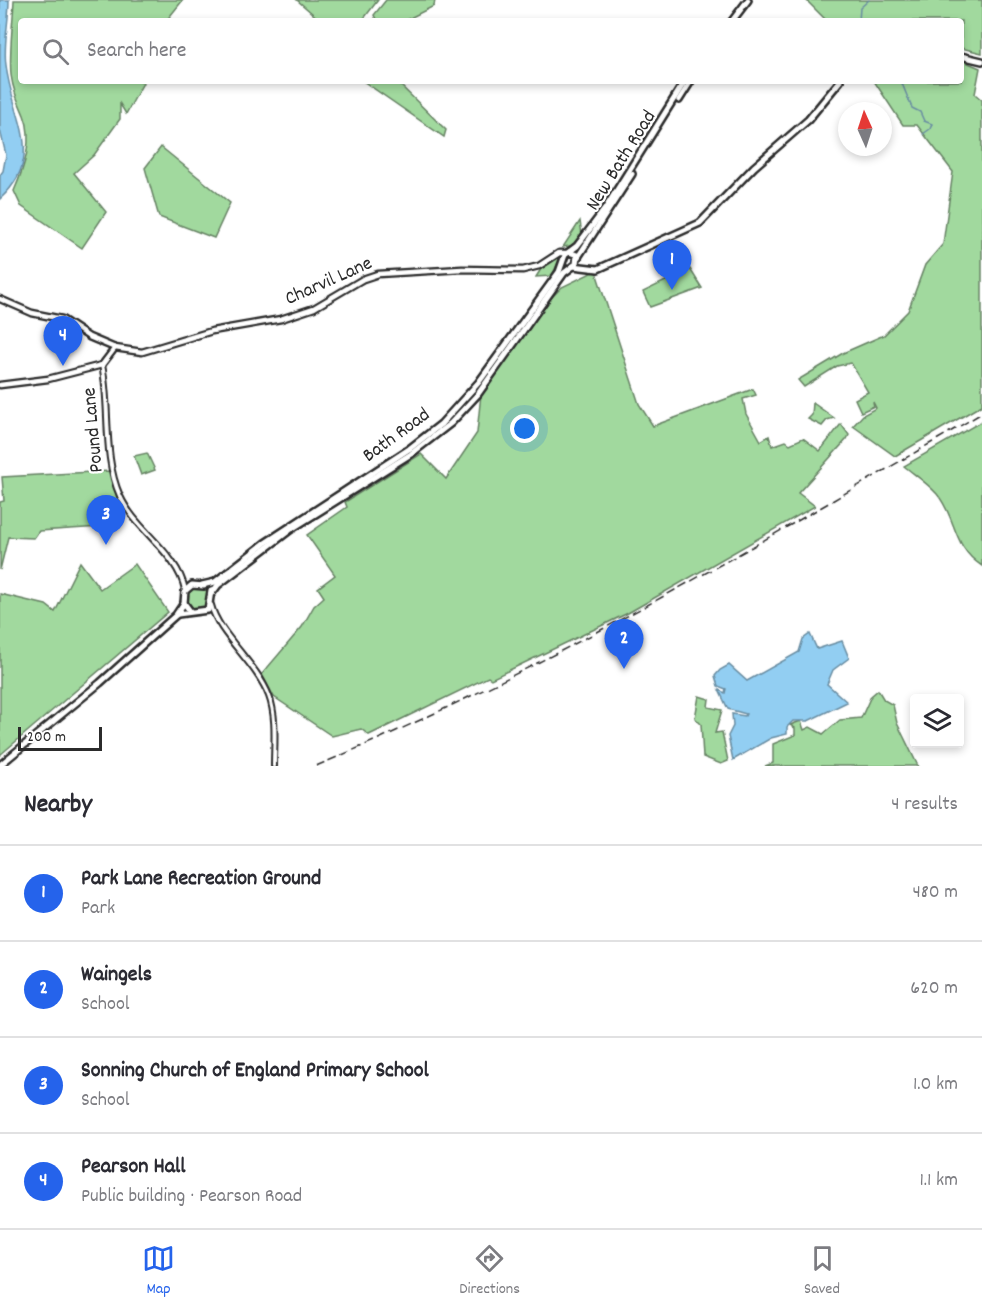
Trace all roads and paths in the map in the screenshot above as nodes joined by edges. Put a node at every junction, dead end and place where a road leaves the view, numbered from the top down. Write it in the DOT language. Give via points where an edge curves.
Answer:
graph roads {
  1 [pos="748,0"];
  2 [pos="734,18"];
  3 [pos="964,57"];
  4 [pos="982,61"];
  5 [pos="684,84"];
  6 [pos="688,84"];
  7 [pos="838,84"];
  8 [pos="565,256"];
  9 [pos="578,258"];
  10 [pos="573,266"];
  11 [pos="585,268"];
  12 [pos="0,299"];
  13 [pos="115,348"];
  14 [pos="102,365"];
  15 [pos="0,385"];
  16 [pos="249,557"];
  17 [pos="182,578"];
  18 [pos="194,585"];
  19 [pos="202,585"];
  20 [pos="185,591"];
  21 [pos="212,594"];
  22 [pos="184,603"];
  23 [pos="211,605"];
  24 [pos="190,611"];
  25 [pos="204,612"];
  26 [pos="176,615"];
  27 [pos="214,615"];
  28 [pos="0,765"];
  29 [pos="274,766"];
  1 -- 2 [label="main road"];
  3 -- 4 [label="main road"];
  5 -- 8 [label="main road, New Bath Road" via="605,209"];
  6 -- 9 [label="main road, New Bath Road"];
  7 -- 11 [label="main road" via="808,120 777,145 700,223 609,266"];
  8 -- 9 [label="main road" via="574,253"];
  8 -- 10 [label="main road"];
  8 -- 13 [label="main road, Charvil Lane" via="555,255 539,266 523,270 378,273 314,308 281,319 212,332 148,351"];
  8 -- 16 [label="main road, Bath Road" via="558,272 479,382 441,424"];
  9 -- 10 [label="main road, Bath Road"];
  9 -- 11 [label="main road"];
  10 -- 11 [label="main road"];
  10 -- 16 [label="main road, Bath Road" via="564,273 478,394 451,423 423,446"];
  12 -- 13 [label="main road, Charvil Lane" via="32,313 62,319"];
  13 -- 14 [label="main road"];
  14 -- 15 [label="main road" via="48,379"];
  14 -- 17 [label="street, Pound Lane" via="115,486"];
  16 -- 19 [label="main road, Bath Road" via="214,582"];
  16 -- 21 [label="main road, Bath Road"];
  17 -- 18 [label="street, Pound Lane"];
  17 -- 20 [label="street, Pound Lane"];
  18 -- 19 [label="main road"];
  18 -- 20 [label="main road"];
  19 -- 21 [label="main road"];
  20 -- 22 [label="main road"];
  21 -- 23 [label="main road"];
  22 -- 24 [label="main road"];
  22 -- 26 [label="main road"];
  23 -- 25 [label="main road"];
  23 -- 27 [label="street"];
  24 -- 25 [label="main road"];
  24 -- 26 [label="main road"];
  25 -- 27 [label="street"];
  26 -- 28 [label="main road"];
  27 -- 29 [label="street" via="269,695"];
}
